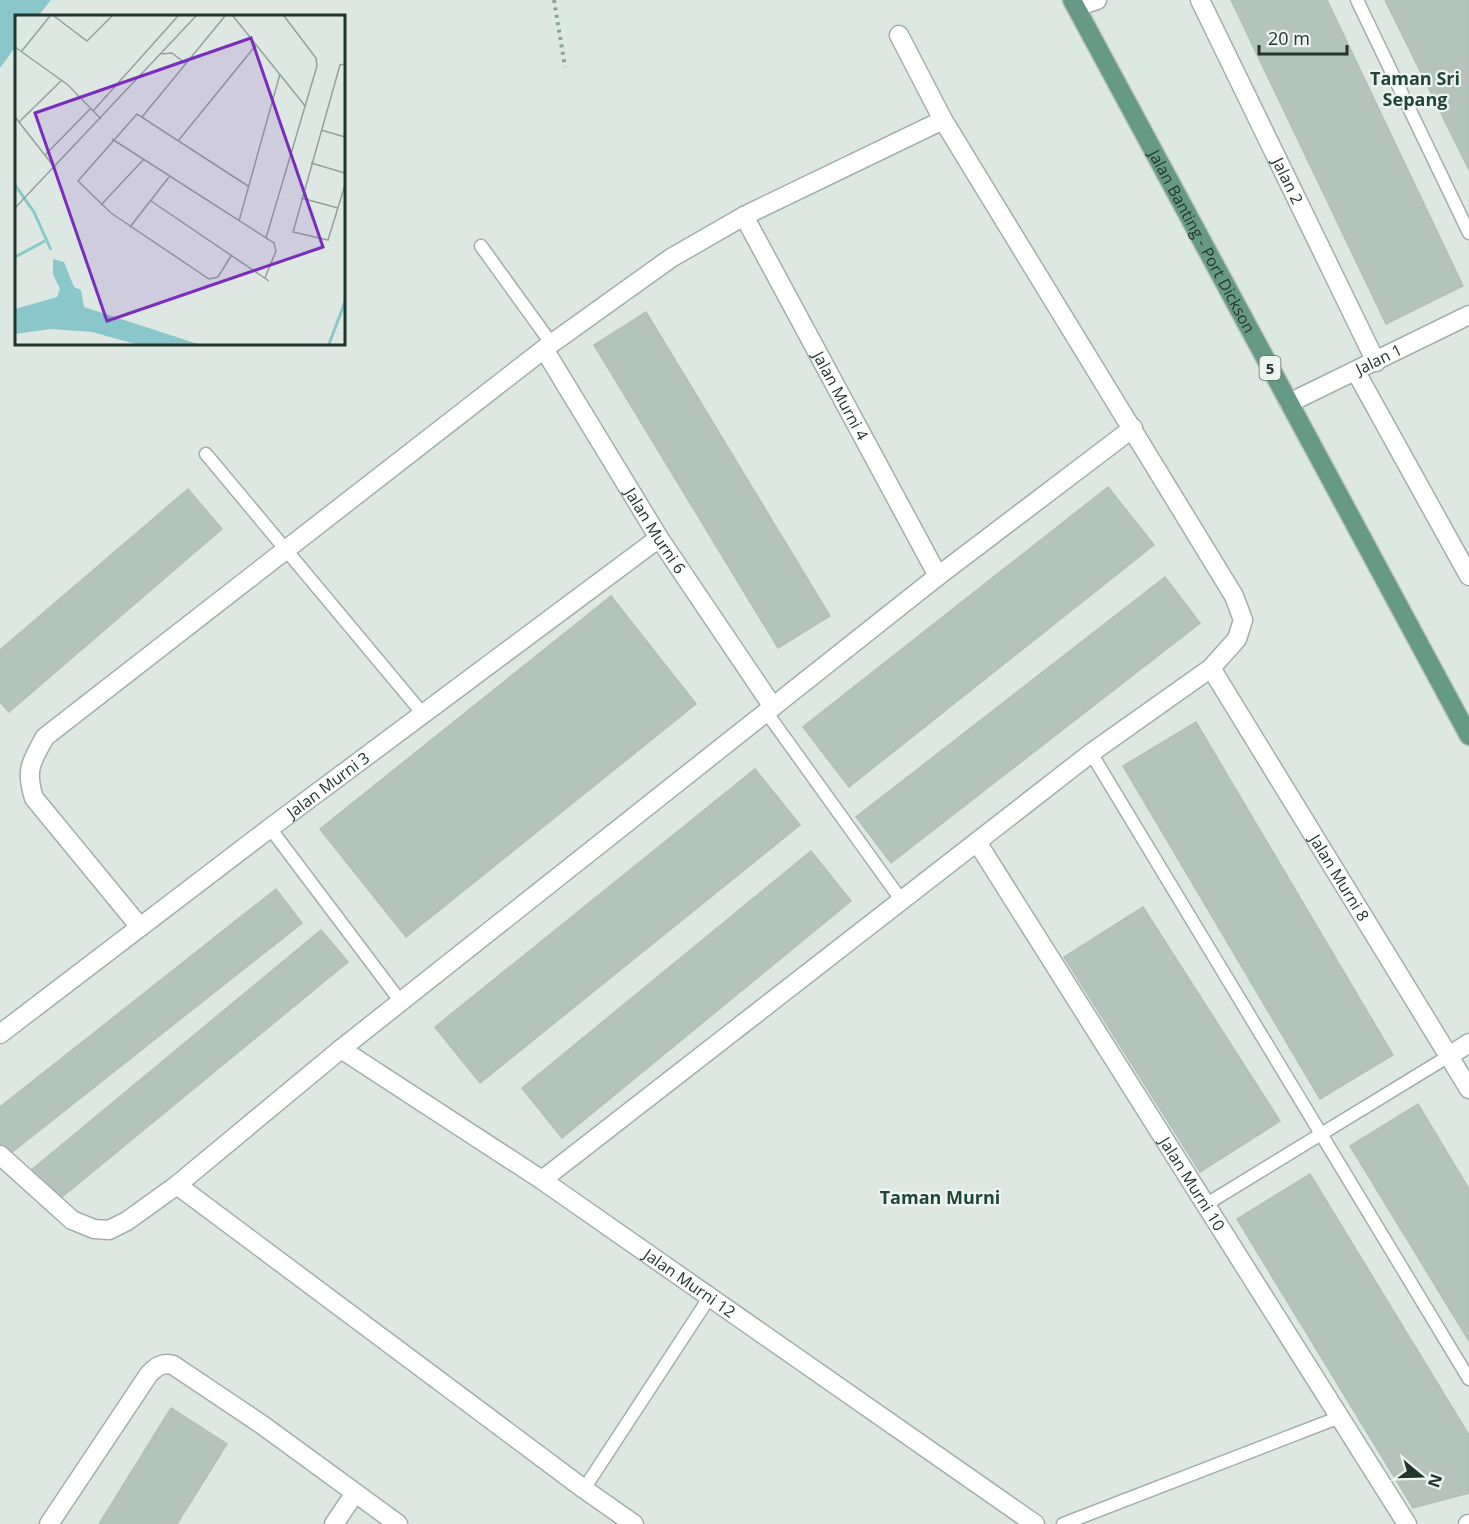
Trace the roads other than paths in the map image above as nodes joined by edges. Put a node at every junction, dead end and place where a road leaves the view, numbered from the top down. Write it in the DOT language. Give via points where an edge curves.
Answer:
graph roads {
  1 [pos="1097,0"];
  2 [pos="1200,0"];
  3 [pos="1357,0"];
  4 [pos="1074,4"];
  5 [pos="899,35"];
  6 [pos="943,120"];
  7 [pos="744,216"];
  8 [pos="1469,233"];
  9 [pos="481,246"];
  10 [pos="1469,315"];
  11 [pos="548,346"];
  12 [pos="1376,362"];
  13 [pos="1356,372"];
  14 [pos="1289,403"];
  15 [pos="1133,428"];
  16 [pos="206,454"];
  17 [pos="660,538"];
  18 [pos="286,550"];
  19 [pos="938,576"];
  20 [pos="1469,576"];
  21 [pos="1211,668"];
  22 [pos="770,710"];
  23 [pos="423,714"];
  24 [pos="1469,736"];
  25 [pos="1091,753"];
  26 [pos="270,828"];
  27 [pos="977,842"];
  28 [pos="902,901"];
  29 [pos="140,927"];
  30 [pos="401,1002"];
  31 [pos="0,1034"];
  32 [pos="1469,1043"];
  33 [pos="341,1049"];
  34 [pos="1449,1056"];
  35 [pos="1469,1089"];
  36 [pos="1321,1134"];
  37 [pos="0,1155"];
  38 [pos="542,1180"];
  39 [pos="177,1185"];
  40 [pos="1205,1205"];
  41 [pos="709,1298"];
  42 [pos="1469,1379"];
  43 [pos="1340,1417"];
  44 [pos="584,1489"];
  45 [pos="355,1493"];
  46 [pos="49,1524"];
  47 [pos="334,1524"];
  48 [pos="398,1524"];
  49 [pos="634,1524"];
  50 [pos="1035,1524"];
  51 [pos="1063,1524"];
  52 [pos="1407,1524"];
  1 -- 4 [label="street"];
  2 -- 12 [label="street, Jalan 2"];
  3 -- 8 [label="lane"];
  4 -- 14 [label="main road, Jalan Banting - Port Dickson / 5"];
  5 -- 6 [label="street"];
  6 -- 7 [label="street"];
  6 -- 15 [label="street"];
  7 -- 11 [label="street" via="671,258"];
  7 -- 19 [label="street, Jalan Murni 4"];
  9 -- 11 [label="lane"];
  10 -- 12 [label="street, Jalan 1"];
  11 -- 17 [label="street, Jalan Murni 6"];
  11 -- 18 [label="street"];
  12 -- 13 [label="street, Jalan 1"];
  13 -- 14 [label="street, Jalan 1"];
  13 -- 20 [label="street"];
  14 -- 24 [label="main road, Jalan Banting - Port Dickson / 5"];
  15 -- 19 [label="street"];
  15 -- 21 [label="street" via="1234,596 1243,620 1238,639"];
  16 -- 18 [label="lane"];
  17 -- 22 [label="street, Jalan Murni 6"];
  17 -- 23 [label="street, Jalan Murni 3"];
  18 -- 23 [label="lane"];
  18 -- 29 [label="street" via="45,737 32,761 28,780 34,798"];
  19 -- 22 [label="street"];
  21 -- 25 [label="street"];
  21 -- 34 [label="street, Jalan Murni 8"];
  22 -- 28 [label="lane"];
  22 -- 30 [label="street"];
  23 -- 26 [label="street, Jalan Murni 3"];
  25 -- 27 [label="street"];
  25 -- 36 [label="lane"];
  26 -- 29 [label="street, Jalan Murni 3"];
  26 -- 30 [label="lane"];
  27 -- 28 [label="street"];
  27 -- 40 [label="street, Jalan Murni 10"];
  28 -- 38 [label="street"];
  29 -- 31 [label="street, Jalan Murni 3"];
  30 -- 33 [label="street"];
  32 -- 34 [label="street"];
  33 -- 38 [label="street, Jalan Murni 12"];
  33 -- 39 [label="street"];
  34 -- 35 [label="street, Jalan Murni 8"];
  34 -- 36 [label="lane"];
  36 -- 40 [label="lane"];
  36 -- 42 [label="lane"];
  37 -- 39 [label="street" via="72,1220 94,1229 109,1230 127,1221"];
  38 -- 41 [label="street, Jalan Murni 12"];
  39 -- 44 [label="street"];
  40 -- 43 [label="street, Jalan Murni 10"];
  41 -- 44 [label="lane"];
  41 -- 50 [label="street, Jalan Murni 12"];
  43 -- 51 [label="lane"];
  43 -- 52 [label="street, Jalan Murni 10"];
  44 -- 49 [label="street"];
  45 -- 46 [label="street" via="261,1424 167,1363 149,1374"];
  45 -- 47 [label="street"];
  45 -- 48 [label="street"];
}
